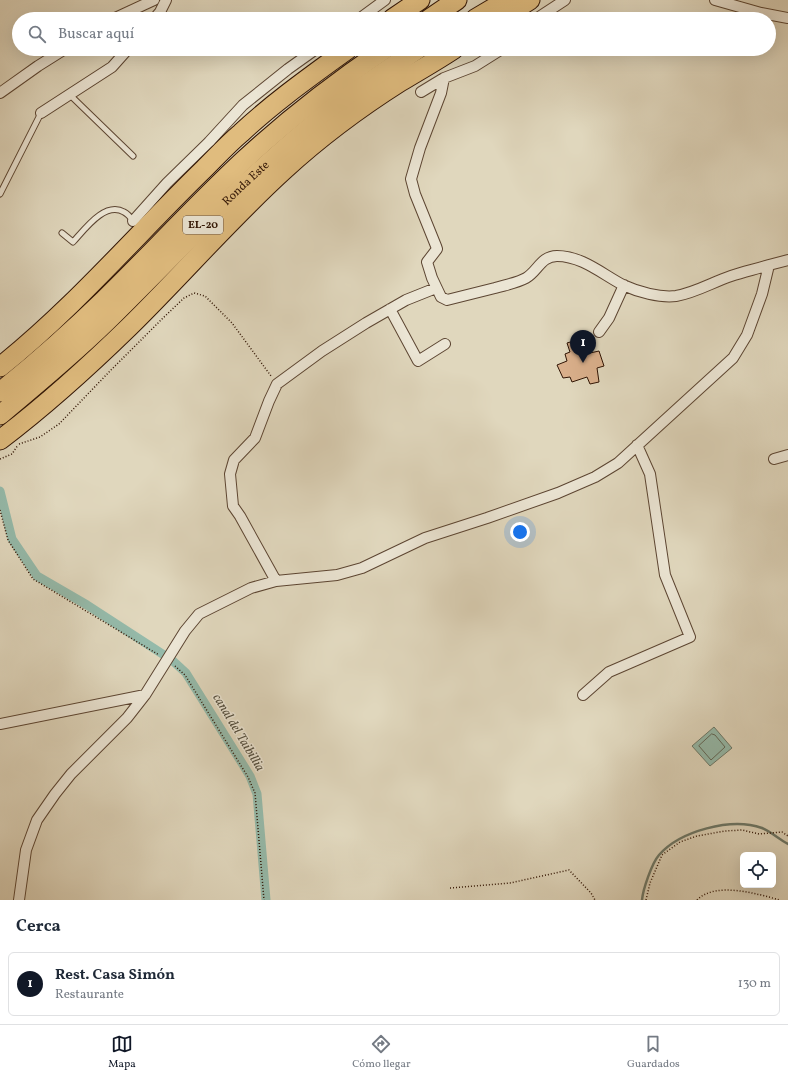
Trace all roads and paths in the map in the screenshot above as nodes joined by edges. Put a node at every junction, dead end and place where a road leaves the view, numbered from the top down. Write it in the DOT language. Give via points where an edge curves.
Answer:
graph roads {
  1 [pos="154,0"];
  2 [pos="166,0"];
  3 [pos="385,0"];
  4 [pos="420,0"];
  5 [pos="443,0"];
  6 [pos="458,0"];
  7 [pos="491,0"];
  8 [pos="507,0"];
  9 [pos="530,0"];
  10 [pos="564,0"];
  11 [pos="715,0"];
  12 [pos="128,12"];
  13 [pos="160,12"];
  14 [pos="369,12"];
  15 [pos="402,12"];
  16 [pos="425,12"];
  17 [pos="440,12"];
  18 [pos="473,12"];
  19 [pos="487,12"];
  20 [pos="511,12"];
  21 [pos="546,12"];
  22 [pos="757,12"];
  23 [pos="776,16"];
  24 [pos="788,18"];
  25 [pos="54,56"];
  26 [pos="122,56"];
  27 [pos="306,56"];
  28 [pos="338,56"];
  29 [pos="362,56"];
  30 [pos="375,56"];
  31 [pos="408,56"];
  32 [pos="443,56"];
  33 [pos="491,56"];
  34 [pos="444,78"];
  35 [pos="420,92"];
  36 [pos="0,93"];
  37 [pos="69,94"];
  38 [pos="312,102"];
  39 [pos="41,113"];
  40 [pos="133,156"];
  41 [pos="0,194"];
  42 [pos="133,221"];
  43 [pos="62,233"];
  44 [pos="788,260"];
  45 [pos="769,265"];
  46 [pos="624,285"];
  47 [pos="436,288"];
  48 [pos="390,309"];
  49 [pos="599,332"];
  50 [pos="445,344"];
  51 [pos="0,367"];
  52 [pos="277,384"];
  53 [pos="0,392"];
  54 [pos="0,415"];
  55 [pos="10,444"];
  56 [pos="637,445"];
  57 [pos="788,455"];
  58 [pos="0,459"];
  59 [pos="774,459"];
  60 [pos="0,510"];
  61 [pos="276,581"];
  62 [pos="168,661"];
  63 [pos="145,695"];
  64 [pos="583,695"];
  65 [pos="0,724"];
  66 [pos="788,836"];
  67 [pos="450,888"];
  68 [pos="19,900"];
  69 [pos="264,900"];
  70 [pos="595,900"];
  71 [pos="646,900"];
  72 [pos="697,900"];
  73 [pos="780,900"];
  1 -- 12 [label="street"];
  2 -- 13 [label="street"];
  3 -- 14 [label="street"];
  4 -- 15 [label="highway"];
  5 -- 16 [label="highway"];
  6 -- 17 [label="highway"];
  7 -- 18 [label="highway"];
  8 -- 19 [label="highway"];
  9 -- 20 [label="highway"];
  10 -- 21 [label="street"];
  11 -- 22 [label="street"];
  23 -- 24 [label="street"];
  25 -- 36 [label="street"];
  26 -- 37 [label="street" via="112,67"];
  27 -- 42 [label="street" via="243,105"];
  28 -- 51 [label="highway" via="290,91 240,133 87,289"];
  29 -- 38 [label="highway, EL-20"];
  30 -- 38 [label="highway, Ronda Este / EL-20"];
  31 -- 54 [label="highway, Ronda Este / EL-20" via="351,94 280,152 232,196 104,324 57,368"];
  32 -- 55 [label="highway" via="358,111 302,155 253,200 130,326 31,417"];
  33 -- 34 [label="street" via="475,66"];
  34 -- 35 [label="street"];
  34 -- 47 [label="street" via="411,179 437,249 427,262"];
  37 -- 39 [label="street"];
  37 -- 40 [label="lane"];
  38 -- 53 [label="highway, Ronda Este / EL-20" via="244,161 62,340"];
  39 -- 41 [label="lane"];
  42 -- 43 [label="lane" via="125,212 114,209 100,214 73,242"];
  44 -- 45 [label="street"];
  45 -- 46 [label="street" via="676,296 640,291"];
  45 -- 56 [label="street" via="762,294 747,335 733,358"];
  46 -- 47 [label="street" via="571,257 556,256 547,258 525,279 509,284 447,300 441,298"];
  46 -- 49 [label="street" via="609,318"];
  47 -- 48 [label="street"];
  48 -- 50 [label="street" via="418,361"];
  48 -- 52 [label="street" via="322,351"];
  52 -- 55 [label="path" via="232,323 205,296 194,293 184,298 162,319 59,424 40,438"];
  52 -- 61 [label="street" via="255,438 234,460 230,474 233,506"];
  55 -- 58 [label="path"];
  56 -- 61 [label="street" via="618,463 595,477 558,493 425,538 362,568 337,576"];
  56 -- 64 [label="street" via="650,474 666,575 690,637 609,672"];
  57 -- 59 [label="street"];
  60 -- 62 [label="path" via="8,540 33,578"];
  61 -- 62 [label="street" via="252,588 199,614 185,631"];
  62 -- 63 [label="street"];
  62 -- 69 [label="path" via="185,675 248,777 255,793"];
  63 -- 65 [label="street"];
  63 -- 68 [label="street" via="127,718 71,774 37,820 26,850"];
  66 -- 71 [label="path" via="782,832 759,834 742,830 697,836 680,842 662,855"];
  67 -- 70 [label="path" via="510,883 569,870"];
  72 -- 73 [label="path" via="702,895 718,890 747,892"];
}
